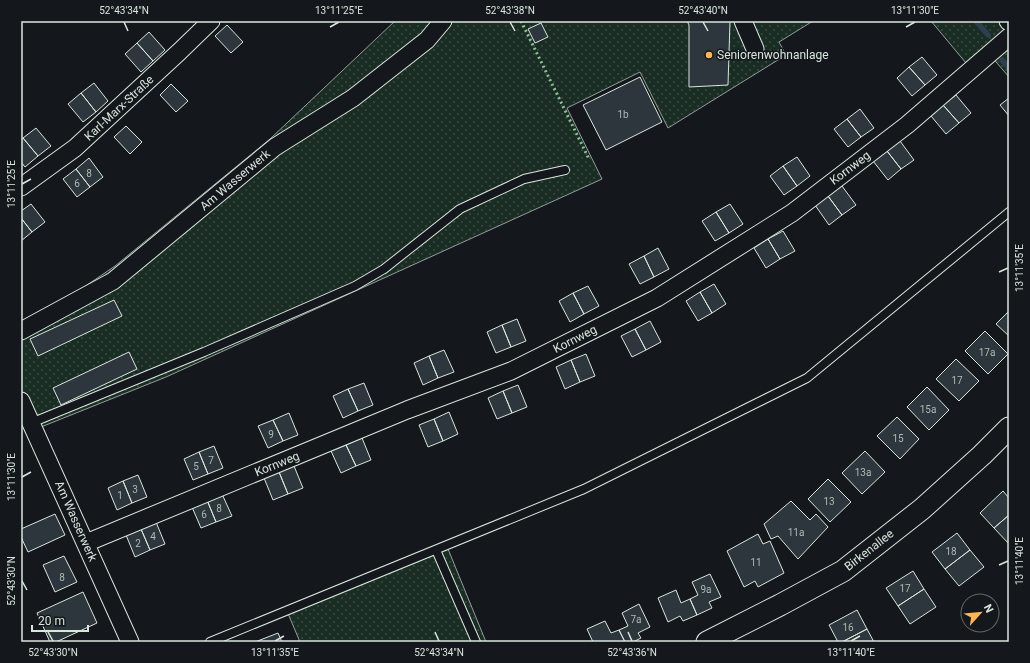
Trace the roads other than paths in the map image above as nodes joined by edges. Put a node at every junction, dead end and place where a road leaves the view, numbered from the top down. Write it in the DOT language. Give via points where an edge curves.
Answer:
graph roads {
  1 [pos="211,21"];
  2 [pos="443,21"];
  3 [pos="743,21"];
  4 [pos="1009,37"];
  5 [pos="756,49"];
  6 [pos="565,170"];
  7 [pos="21,187"];
  8 [pos="1009,212"];
  9 [pos="21,331"];
  10 [pos="21,401"];
  11 [pos="31,423"];
  12 [pos="1009,428"];
  13 [pos="86,543"];
  14 [pos="436,550"];
  15 [pos="130,642"];
  16 [pos="210,642"];
  17 [pos="476,642"];
  18 [pos="707,642"];
  1 -- 7 [label="street, Karl-Marx-Straße" via="75,148"];
  2 -- 9 [label="street, Am Wasserwerk" via="427,40 353,98 275,147 113,281"];
  3 -- 5 [label="street"];
  4 -- 13 [label="street, Kornweg" via="907,125 792,213 657,298 511,371 407,410"];
  6 -- 11 [label="lane" via="524,179 460,209 384,269 355,286"];
  8 -- 14 [label="lane" via="807,378 584,489"];
  10 -- 11 [label="street, Am Wasserwerk"];
  11 -- 13 [label="street, Am Wasserwerk"];
  12 -- 18 [label="street, Birkenallee" via="922,509 843,571"];
  13 -- 15 [label="street, Am Wasserwerk"];
  14 -- 16 [label="lane"];
  14 -- 17 [label="lane"];
}
